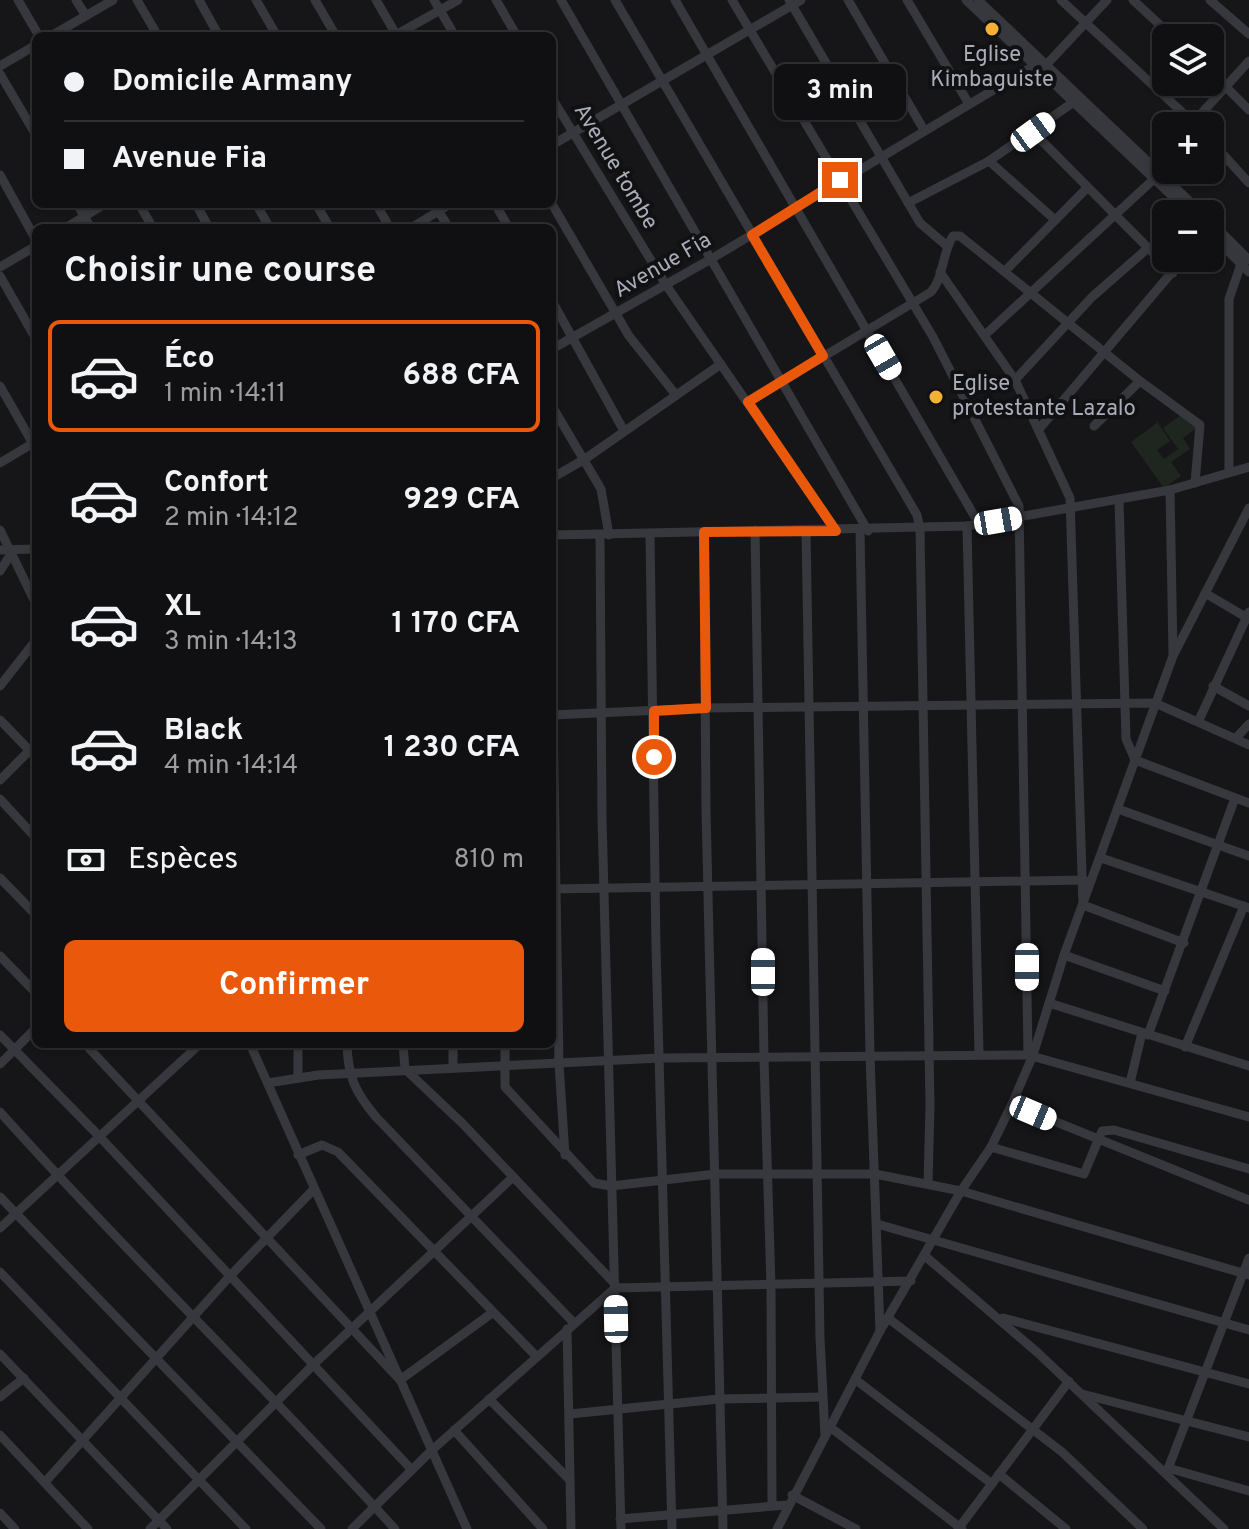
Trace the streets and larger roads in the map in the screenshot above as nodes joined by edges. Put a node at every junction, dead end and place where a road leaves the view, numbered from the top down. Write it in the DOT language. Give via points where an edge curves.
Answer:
graph roads {
  1 [pos="18,0"];
  2 [pos="76,0"];
  3 [pos="113,0"];
  4 [pos="137,0"];
  5 [pos="199,0"];
  6 [pos="256,0"];
  7 [pos="315,0"];
  8 [pos="376,0"];
  9 [pos="458,0"];
  10 [pos="496,0"];
  11 [pos="561,0"];
  12 [pos="615,0"];
  13 [pos="675,0"];
  14 [pos="732,0"];
  15 [pos="848,0"];
  16 [pos="907,0"];
  17 [pos="966,0"];
  18 [pos="978,0"];
  19 [pos="1061,0"];
  20 [pos="1107,0"];
  21 [pos="1133,0"];
  22 [pos="1210,0"];
  23 [pos="794,2"];
  24 [pos="436,5"];
  25 [pos="86,16"];
  26 [pos="1087,22"];
  27 [pos="1159,24"];
  28 [pos="750,29"];
  29 [pos="37,32"];
  30 [pos="58,32"];
  31 [pos="156,32"];
  32 [pos="217,32"];
  33 [pos="275,32"];
  34 [pos="334,32"];
  35 [pos="394,32"];
  36 [pos="401,32"];
  37 [pos="453,32"];
  38 [pos="515,32"];
  39 [pos="1249,34"];
  40 [pos="32,47"];
  41 [pos="706,55"];
  42 [pos="1249,61"];
  43 [pos="1042,64"];
  44 [pos="0,66"];
  45 [pos="0,74"];
  46 [pos="662,81"];
  47 [pos="1225,86"];
  48 [pos="1075,101"];
  49 [pos="969,104"];
  50 [pos="556,105"];
  51 [pos="621,105"];
  52 [pos="1249,110"];
  53 [pos="1180,112"];
  54 [pos="1204,112"];
  55 [pos="32,128"];
  56 [pos="924,130"];
  57 [pos="1033,132"];
  58 [pos="572,133"];
  59 [pos="556,143"];
  60 [pos="1224,155"];
  61 [pos="881,156"];
  62 [pos="989,161"];
  63 [pos="1152,165"];
  64 [pos="0,175"];
  65 [pos="1152,175"];
  66 [pos="840,180"];
  67 [pos="1152,181"];
  68 [pos="1249,183"];
  69 [pos="1161,184"];
  70 [pos="1172,184"];
  71 [pos="1087,188"];
  72 [pos="1177,200"];
  73 [pos="1188,200"];
  74 [pos="908,203"];
  75 [pos="79,208"];
  76 [pos="98,208"];
  77 [pos="435,208"];
  78 [pos="554,208"];
  79 [pos="795,208"];
  80 [pos="84,216"];
  81 [pos="1115,217"];
  82 [pos="1054,219"];
  83 [pos="71,224"];
  84 [pos="89,224"];
  85 [pos="416,224"];
  86 [pos="32,233"];
  87 [pos="752,235"];
  88 [pos="1224,237"];
  89 [pos="1224,245"];
  90 [pos="947,246"];
  91 [pos="32,248"];
  92 [pos="1148,248"];
  93 [pos="711,259"];
  94 [pos="1245,262"];
  95 [pos="0,267"];
  96 [pos="1006,270"];
  97 [pos="940,272"];
  98 [pos="1249,272"];
  99 [pos="1173,273"];
  100 [pos="0,276"];
  101 [pos="666,285"];
  102 [pos="1032,294"];
  103 [pos="913,304"];
  104 [pos="556,308"];
  105 [pos="616,313"];
  106 [pos="1069,322"];
  107 [pos="868,330"];
  108 [pos="32,332"];
  109 [pos="986,334"];
  110 [pos="572,337"];
  111 [pos="556,347"];
  112 [pos="1105,353"];
  113 [pos="823,356"];
  114 [pos="721,364"];
  115 [pos="1015,380"];
  116 [pos="782,381"];
  117 [pos="1140,381"];
  118 [pos="0,386"];
  119 [pos="676,395"];
  120 [pos="748,402"];
  121 [pos="556,412"];
  122 [pos="1094,426"];
  123 [pos="1039,429"];
  124 [pos="624,431"];
  125 [pos="32,440"];
  126 [pos="32,447"];
  127 [pos="585,459"];
  128 [pos="0,463"];
  129 [pos="1249,467"];
  130 [pos="1229,472"];
  131 [pos="556,476"];
  132 [pos="1195,483"];
  133 [pos="1170,490"];
  134 [pos="1119,500"];
  135 [pos="1249,508"];
  136 [pos="1071,509"];
  137 [pos="1021,517"];
  138 [pos="1241,522"];
  139 [pos="979,524"];
  140 [pos="967,526"];
  141 [pos="920,529"];
  142 [pos="0,530"];
  143 [pos="755,530"];
  144 [pos="1249,530"];
  145 [pos="806,531"];
  146 [pos="836,531"];
  147 [pos="864,531"];
  148 [pos="704,532"];
  149 [pos="650,534"];
  150 [pos="556,535"];
  151 [pos="604,535"];
  152 [pos="32,549"];
  153 [pos="7,551"];
  154 [pos="0,571"];
  155 [pos="1205,593"];
  156 [pos="32,597"];
  157 [pos="1248,616"];
  158 [pos="32,645"];
  159 [pos="1173,656"];
  160 [pos="0,686"];
  161 [pos="1213,686"];
  162 [pos="973,703"];
  163 [pos="1125,703"];
  164 [pos="1155,703"];
  165 [pos="921,704"];
  166 [pos="1022,704"];
  167 [pos="1075,704"];
  168 [pos="1249,706"];
  169 [pos="759,707"];
  170 [pos="863,707"];
  171 [pos="706,708"];
  172 [pos="809,708"];
  173 [pos="654,711"];
  174 [pos="603,713"];
  175 [pos="556,715"];
  176 [pos="0,720"];
  177 [pos="1199,720"];
  178 [pos="1249,724"];
  179 [pos="1236,738"];
  180 [pos="1249,745"];
  181 [pos="32,749"];
  182 [pos="32,753"];
  183 [pos="1135,760"];
  184 [pos="0,780"];
  185 [pos="1235,798"];
  186 [pos="0,799"];
  187 [pos="1249,803"];
  188 [pos="1118,809"];
  189 [pos="32,834"];
  190 [pos="1218,846"];
  191 [pos="1249,856"];
  192 [pos="1101,858"];
  193 [pos="0,878"];
  194 [pos="1026,879"];
  195 [pos="974,880"];
  196 [pos="1093,880"];
  197 [pos="1080,881"];
  198 [pos="926,882"];
  199 [pos="868,883"];
  200 [pos="708,884"];
  201 [pos="762,885"];
  202 [pos="812,885"];
  203 [pos="605,886"];
  204 [pos="656,887"];
  205 [pos="556,889"];
  206 [pos="1201,893"];
  207 [pos="32,901"];
  208 [pos="27,905"];
  209 [pos="1083,905"];
  210 [pos="1247,907"];
  211 [pos="32,911"];
  212 [pos="1184,943"];
  213 [pos="1064,955"];
  214 [pos="0,956"];
  215 [pos="556,959"];
  216 [pos="32,989"];
  217 [pos="1165,991"];
  218 [pos="1049,1003"];
  219 [pos="32,1032"];
  220 [pos="1145,1034"];
  221 [pos="0,1035"];
  222 [pos="1185,1047"];
  223 [pos="89,1048"];
  224 [pos="196,1048"];
  225 [pos="252,1048"];
  226 [pos="298,1048"];
  227 [pos="347,1048"];
  228 [pos="403,1048"];
  229 [pos="453,1048"];
  230 [pos="505,1048"];
  231 [pos="14,1050"];
  232 [pos="979,1054"];
  233 [pos="928,1055"];
  234 [pos="1030,1055"];
  235 [pos="870,1056"];
  236 [pos="660,1058"];
  237 [pos="713,1058"];
  238 [pos="815,1058"];
  239 [pos="764,1059"];
  240 [pos="610,1061"];
  241 [pos="0,1064"];
  242 [pos="559,1064"];
  243 [pos="505,1065"];
  244 [pos="1249,1066"];
  245 [pos="453,1068"];
  246 [pos="405,1069"];
  247 [pos="348,1073"];
  248 [pos="298,1078"];
  249 [pos="268,1083"];
  250 [pos="1130,1083"];
  251 [pos="137,1101"];
  252 [pos="1012,1104"];
  253 [pos="0,1112"];
  254 [pos="1249,1117"];
  255 [pos="99,1136"];
  256 [pos="1095,1140"];
  257 [pos="991,1147"];
  258 [pos="298,1155"];
  259 [pos="565,1155"];
  260 [pos="1249,1169"];
  261 [pos="818,1173"];
  262 [pos="716,1174"];
  263 [pos="768,1174"];
  264 [pos="875,1174"];
  265 [pos="57,1175"];
  266 [pos="513,1177"];
  267 [pos="664,1178"];
  268 [pos="928,1184"];
  269 [pos="611,1186"];
  270 [pos="314,1189"];
  271 [pos="961,1191"];
  272 [pos="0,1197"];
  273 [pos="1249,1200"];
  274 [pos="16,1213"];
  275 [pos="471,1215"];
  276 [pos="877,1224"];
  277 [pos="0,1228"];
  278 [pos="268,1238"];
  279 [pos="935,1238"];
  280 [pos="434,1252"];
  281 [pos="925,1256"];
  282 [pos="1249,1258"];
  283 [pos="0,1272"];
  284 [pos="1246,1275"];
  285 [pos="230,1276"];
  286 [pos="911,1281"];
  287 [pos="878,1283"];
  288 [pos="820,1285"];
  289 [pos="615,1286"];
  290 [pos="771,1286"];
  291 [pos="719,1287"];
  292 [pos="667,1289"];
  293 [pos="371,1310"];
  294 [pos="492,1313"];
  295 [pos="193,1316"];
  296 [pos="888,1318"];
  297 [pos="1000,1318"];
  298 [pos="1225,1323"];
  299 [pos="571,1326"];
  300 [pos="351,1329"];
  301 [pos="1249,1330"];
  302 [pos="880,1331"];
  303 [pos="0,1354"];
  304 [pos="536,1356"];
  305 [pos="155,1358"];
  306 [pos="314,1364"];
  307 [pos="1207,1373"];
  308 [pos="24,1378"];
  309 [pos="400,1380"];
  310 [pos="856,1380"];
  311 [pos="1069,1381"];
  312 [pos="1249,1384"];
  313 [pos="1082,1394"];
  314 [pos="121,1395"];
  315 [pos="0,1397"];
  316 [pos="773,1397"];
  317 [pos="822,1397"];
  318 [pos="489,1399"];
  319 [pos="719,1399"];
  320 [pos="275,1403"];
  321 [pos="669,1404"];
  322 [pos="618,1409"];
  323 [pos="570,1414"];
  324 [pos="1188,1420"];
  325 [pos="1034,1428"];
  326 [pos="454,1430"];
  327 [pos="828,1432"];
  328 [pos="0,1435"];
  329 [pos="1249,1437"];
  330 [pos="81,1440"];
  331 [pos="237,1443"];
  332 [pos="431,1451"];
  333 [pos="411,1469"];
  334 [pos="1167,1471"];
  335 [pos="999,1474"];
  336 [pos="200,1478"];
  337 [pos="570,1480"];
  338 [pos="46,1481"];
  339 [pos="992,1484"];
  340 [pos="1249,1491"];
  341 [pos="792,1495"];
  342 [pos="772,1505"];
  343 [pos="787,1505"];
  344 [pos="375,1507"];
  345 [pos="722,1508"];
  346 [pos="0,1513"];
  347 [pos="672,1515"];
  348 [pos="159,1521"];
  349 [pos="620,1524"];
  350 [pos="82,1527"];
  351 [pos="959,1528"];
  352 [pos="15,1529"];
  353 [pos="150,1529"];
  354 [pos="167,1529"];
  355 [pos="246,1529"];
  356 [pos="321,1529"];
  357 [pos="352,1529"];
  358 [pos="395,1529"];
  359 [pos="467,1529"];
  360 [pos="543,1529"];
  361 [pos="571,1529"];
  362 [pos="672,1529"];
  363 [pos="723,1529"];
  364 [pos="777,1529"];
  365 [pos="856,1529"];
  366 [pos="1066,1529"];
  367 [pos="1143,1529"];
  368 [pos="1224,1529"];
  1 -- 29 [label="street"];
  2 -- 25 [label="street"];
  3 -- 25 [label="street"];
  4 -- 31 [label="street"];
  5 -- 32 [label="street"];
  6 -- 33 [label="street"];
  7 -- 34 [label="street"];
  8 -- 35 [label="street"];
  9 -- 24 [label="street"];
  10 -- 38 [label="street"];
  11 -- 51 [label="street"];
  12 -- 46 [label="street"];
  13 -- 41 [label="street"];
  14 -- 28 [label="street"];
  15 -- 56 [label="street"];
  16 -- 49 [label="street"];
  17 -- 43 [label="street"];
  18 -- 43 [label="street"];
  19 -- 26 [label="street"];
  20 -- 26 [label="street, Avenue Fia"];
  21 -- 27 [label="street"];
  22 -- 39 [label="street"];
  23 -- 28 [label="street"];
  23 -- 61 [label="street"];
  24 -- 36 [label="street"];
  24 -- 37 [label="street"];
  25 -- 30 [label="street"];
  26 -- 43 [label="street, Avenue Fia"];
  26 -- 53 [label="street"];
  28 -- 41 [label="street"];
  28 -- 66 [label="street"];
  40 -- 44 [label="street"];
  41 -- 46 [label="street"];
  41 -- 79 [label="street"];
  42 -- 47 [label="street"];
  43 -- 48 [label="street"];
  43 -- 49 [label="street, Avenue Fia"];
  43 -- 63 [label="street"];
  45 -- 55 [label="street"];
  46 -- 51 [label="street"];
  46 -- 87 [label="street"];
  47 -- 52 [label="street"];
  47 -- 54 [label="street"];
  48 -- 57 [label="street"];
  48 -- 65 [label="street"];
  49 -- 56 [label="street, Avenue Fia"];
  50 -- 58 [label="street, Avenue tombe"];
  51 -- 58 [label="street"];
  51 -- 93 [label="street"];
  56 -- 61 [label="street, Avenue Fia"];
  57 -- 62 [label="street"];
  57 -- 71 [label="street"];
  58 -- 59 [label="street"];
  58 -- 101 [label="street, Avenue tombe"];
  60 -- 68 [label="street"];
  61 -- 66 [label="street, Avenue Fia"];
  61 -- 74 [label="street"];
  62 -- 74 [label="street"];
  62 -- 82 [label="street"];
  64 -- 86 [label="street"];
  66 -- 79 [label="street, Avenue Fia"];
  66 -- 103 [label="street"];
  67 -- 81 [label="street"];
  69 -- 72 [label="street"];
  70 -- 73 [label="street"];
  71 -- 81 [label="street"];
  71 -- 82 [label="street"];
  74 -- 90 [label="street" via="920,223"];
  75 -- 80 [label="street"];
  76 -- 80 [label="street"];
  77 -- 85 [label="street"];
  78 -- 105 [label="street"];
  79 -- 87 [label="street, Avenue Fia"];
  79 -- 107 [label="street"];
  80 -- 83 [label="street"];
  80 -- 84 [label="street"];
  81 -- 92 [label="street"];
  81 -- 102 [label="street"];
  82 -- 96 [label="street"];
  87 -- 93 [label="street, Avenue Fia"];
  87 -- 113 [label="street"];
  88 -- 94 [label="street"];
  89 -- 94 [label="street"];
  90 -- 96 [label="street" via="953,236 960,236"];
  90 -- 97 [label="street"];
  91 -- 95 [label="street"];
  92 -- 99 [label="street"];
  92 -- 106 [label="street"];
  93 -- 101 [label="street, Avenue Fia"];
  93 -- 116 [label="street"];
  94 -- 98 [label="street"];
  94 -- 130 [label="street" via="1229,299"];
  96 -- 102 [label="street"];
  97 -- 103 [label="street" via="935,288"];
  97 -- 109 [label="street"];
  99 -- 112 [label="street"];
  100 -- 108 [label="street"];
  101 -- 105 [label="street, Avenue Fia"];
  101 -- 114 [label="street, Avenue tombe"];
  102 -- 106 [label="street"];
  102 -- 109 [label="street"];
  103 -- 107 [label="street"];
  103 -- 137 [label="street" via="1004,473"];
  104 -- 110 [label="street"];
  105 -- 110 [label="street, Avenue Fia"];
  105 -- 119 [label="street" via="646,362"];
  106 -- 112 [label="street"];
  106 -- 115 [label="street"];
  107 -- 113 [label="street"];
  107 -- 139 [label="street"];
  109 -- 115 [label="street"];
  110 -- 111 [label="street, Avenue Fia"];
  110 -- 124 [label="street"];
  112 -- 117 [label="street"];
  112 -- 123 [label="street"];
  113 -- 116 [label="street"];
  113 -- 141 [label="street" via="912,504"];
  114 -- 119 [label="street"];
  114 -- 120 [label="street, Avenue tombe"];
  115 -- 123 [label="street"];
  116 -- 120 [label="street"];
  116 -- 147 [label="street"];
  117 -- 122 [label="street"];
  117 -- 132 [label="street" via="1200,425"];
  118 -- 125 [label="street"];
  119 -- 124 [label="street"];
  120 -- 146 [label="street, Avenue tombe"];
  121 -- 127 [label="street"];
  123 -- 136 [label="street"];
  124 -- 127 [label="street"];
  126 -- 128 [label="street"];
  127 -- 131 [label="street"];
  127 -- 151 [label="street" via="603,496"];
  129 -- 130 [label="street"];
  130 -- 132 [label="street"];
  132 -- 133 [label="street"];
  133 -- 134 [label="street"];
  133 -- 159 [label="street"];
  134 -- 136 [label="street"];
  134 -- 163 [label="street"];
  135 -- 138 [label="street"];
  136 -- 137 [label="street"];
  136 -- 167 [label="street"];
  137 -- 139 [label="street"];
  137 -- 166 [label="street"];
  138 -- 144 [label="street"];
  138 -- 155 [label="street"];
  139 -- 140 [label="street"];
  140 -- 141 [label="street"];
  140 -- 162 [label="street"];
  141 -- 147 [label="street"];
  141 -- 165 [label="street"];
  142 -- 153 [label="street"];
  143 -- 145 [label="street"];
  143 -- 148 [label="street"];
  143 -- 169 [label="street"];
  145 -- 146 [label="street"];
  145 -- 172 [label="street"];
  146 -- 147 [label="street"];
  147 -- 170 [label="street"];
  148 -- 149 [label="street"];
  148 -- 171 [label="street"];
  149 -- 151 [label="street"];
  149 -- 173 [label="street"];
  150 -- 151 [label="street"];
  151 -- 174 [label="street"];
  152 -- 153 [label="street"];
  153 -- 154 [label="street"];
  153 -- 156 [label="street"];
  155 -- 157 [label="street"];
  155 -- 159 [label="street"];
  157 -- 161 [label="street"];
  158 -- 160 [label="street"];
  159 -- 164 [label="street"];
  161 -- 168 [label="street"];
  161 -- 177 [label="street"];
  162 -- 165 [label="street"];
  162 -- 166 [label="street"];
  162 -- 195 [label="street"];
  163 -- 164 [label="street"];
  163 -- 167 [label="street"];
  163 -- 183 [label="street" via="1127,746"];
  164 -- 177 [label="street"];
  164 -- 183 [label="street"];
  165 -- 170 [label="street"];
  165 -- 198 [label="street"];
  166 -- 167 [label="street"];
  166 -- 194 [label="street"];
  167 -- 197 [label="street"];
  169 -- 171 [label="street"];
  169 -- 172 [label="street"];
  169 -- 201 [label="street"];
  170 -- 172 [label="street"];
  170 -- 199 [label="street"];
  171 -- 173 [label="street"];
  171 -- 200 [label="street"];
  172 -- 202 [label="street"];
  173 -- 174 [label="street"];
  173 -- 204 [label="street"];
  174 -- 175 [label="street"];
  174 -- 203 [label="street"];
  176 -- 181 [label="street"];
  177 -- 179 [label="street"];
  178 -- 179 [label="street"];
  179 -- 180 [label="street"];
  182 -- 184 [label="street"];
  183 -- 185 [label="street"];
  183 -- 188 [label="street"];
  185 -- 187 [label="street"];
  185 -- 190 [label="street"];
  186 -- 189 [label="street"];
  188 -- 190 [label="street"];
  188 -- 192 [label="street"];
  190 -- 191 [label="street"];
  190 -- 206 [label="street"];
  192 -- 196 [label="street"];
  192 -- 206 [label="street"];
  193 -- 208 [label="street"];
  194 -- 195 [label="street"];
  194 -- 197 [label="street"];
  194 -- 234 [label="street"];
  195 -- 198 [label="street"];
  195 -- 232 [label="street"];
  196 -- 197 [label="street"];
  196 -- 209 [label="street"];
  197 -- 209 [label="street"];
  198 -- 199 [label="street"];
  198 -- 233 [label="street"];
  199 -- 202 [label="street"];
  199 -- 235 [label="street"];
  200 -- 201 [label="street"];
  200 -- 204 [label="street"];
  200 -- 237 [label="street"];
  201 -- 202 [label="street"];
  201 -- 239 [label="street"];
  202 -- 238 [label="street"];
  203 -- 204 [label="street"];
  203 -- 205 [label="street"];
  203 -- 240 [label="street"];
  204 -- 236 [label="street"];
  206 -- 210 [label="street"];
  206 -- 212 [label="street"];
  207 -- 208 [label="street"];
  208 -- 211 [label="street"];
  209 -- 212 [label="street"];
  209 -- 213 [label="street"];
  210 -- 222 [label="street"];
  212 -- 217 [label="street"];
  213 -- 217 [label="street"];
  213 -- 218 [label="street"];
  214 -- 216 [label="street"];
  215 -- 242 [label="street"];
  217 -- 220 [label="street"];
  218 -- 220 [label="street"];
  218 -- 234 [label="street"];
  219 -- 231 [label="street"];
  220 -- 222 [label="street"];
  220 -- 250 [label="street"];
  221 -- 231 [label="street"];
  222 -- 244 [label="street"];
  223 -- 251 [label="street"];
  224 -- 251 [label="street"];
  225 -- 249 [label="street"];
  226 -- 248 [label="street"];
  227 -- 247 [label="street"];
  228 -- 246 [label="street"];
  229 -- 245 [label="street"];
  230 -- 243 [label="street"];
  231 -- 241 [label="street"];
  231 -- 255 [label="street"];
  232 -- 233 [label="street"];
  232 -- 234 [label="street"];
  233 -- 235 [label="street"];
  233 -- 268 [label="street"];
  234 -- 250 [label="street"];
  234 -- 252 [label="street"];
  235 -- 238 [label="street"];
  235 -- 264 [label="street"];
  236 -- 237 [label="street"];
  236 -- 240 [label="street"];
  236 -- 267 [label="street"];
  237 -- 239 [label="street"];
  237 -- 262 [label="street"];
  238 -- 239 [label="street"];
  238 -- 261 [label="street"];
  239 -- 263 [label="street"];
  240 -- 242 [label="street"];
  240 -- 269 [label="street"];
  242 -- 243 [label="street"];
  242 -- 259 [label="street"];
  243 -- 245 [label="street"];
  243 -- 259 [label="street" via="505,1087"];
  245 -- 246 [label="street"];
  246 -- 247 [label="street"];
  246 -- 266 [label="street"];
  247 -- 248 [label="street"];
  247 -- 275 [label="street" via="354,1090 376,1117"];
  248 -- 249 [label="street"];
  249 -- 258 [label="street"];
  250 -- 254 [label="street"];
  251 -- 255 [label="street"];
  251 -- 278 [label="street"];
  252 -- 256 [label="street"];
  252 -- 257 [label="street"];
  253 -- 265 [label="street"];
  255 -- 265 [label="street"];
  255 -- 285 [label="street"];
  256 -- 257 [label="street" via="1087,1171 1080,1175"];
  256 -- 260 [label="street" via="1102,1131 1114,1130"];
  256 -- 273 [label="street"];
  257 -- 271 [label="street"];
  258 -- 270 [label="street"];
  258 -- 280 [label="street" via="329,1146"];
  259 -- 269 [label="street" via="594,1183"];
  261 -- 263 [label="street"];
  261 -- 264 [label="street"];
  261 -- 288 [label="street"];
  262 -- 263 [label="street"];
  262 -- 267 [label="street"];
  262 -- 291 [label="street"];
  263 -- 290 [label="street"];
  264 -- 268 [label="street"];
  264 -- 276 [label="street"];
  265 -- 274 [label="street"];
  265 -- 295 [label="street"];
  266 -- 275 [label="street"];
  266 -- 289 [label="street"];
  267 -- 269 [label="street"];
  267 -- 292 [label="street"];
  268 -- 271 [label="street"];
  269 -- 289 [label="street"];
  270 -- 278 [label="street"];
  270 -- 293 [label="street"];
  271 -- 279 [label="street"];
  271 -- 284 [label="street"];
  272 -- 274 [label="street"];
  274 -- 277 [label="street"];
  274 -- 305 [label="street"];
  275 -- 280 [label="street"];
  275 -- 299 [label="street"];
  276 -- 279 [label="street"];
  276 -- 287 [label="street"];
  278 -- 285 [label="street"];
  278 -- 300 [label="street"];
  279 -- 281 [label="street"];
  279 -- 298 [label="street"];
  280 -- 293 [label="street"];
  280 -- 294 [label="street"];
  281 -- 286 [label="street"];
  281 -- 297 [label="street"];
  282 -- 284 [label="street"];
  283 -- 314 [label="street"];
  284 -- 298 [label="street"];
  285 -- 295 [label="street"];
  285 -- 306 [label="street"];
  286 -- 287 [label="street"];
  286 -- 296 [label="street"];
  287 -- 288 [label="street"];
  287 -- 302 [label="street"];
  288 -- 290 [label="street"];
  288 -- 317 [label="street"];
  289 -- 292 [label="street"];
  289 -- 299 [label="street"];
  289 -- 322 [label="street"];
  290 -- 291 [label="street"];
  290 -- 316 [label="street"];
  291 -- 292 [label="street"];
  291 -- 319 [label="street"];
  292 -- 321 [label="street"];
  293 -- 300 [label="street"];
  293 -- 309 [label="street"];
  294 -- 304 [label="street"];
  294 -- 309 [label="street"];
  295 -- 305 [label="street"];
  295 -- 320 [label="street"];
  296 -- 302 [label="street"];
  296 -- 325 [label="street"];
  297 -- 307 [label="street"];
  297 -- 311 [label="street"];
  298 -- 301 [label="street"];
  298 -- 307 [label="street"];
  299 -- 304 [label="street"];
  299 -- 323 [label="street"];
  300 -- 306 [label="street"];
  300 -- 309 [label="street"];
  302 -- 310 [label="street"];
  303 -- 308 [label="street"];
  304 -- 318 [label="street"];
  305 -- 314 [label="street"];
  305 -- 331 [label="street"];
  306 -- 320 [label="street"];
  306 -- 333 [label="street"];
  307 -- 312 [label="street"];
  307 -- 324 [label="street"];
  308 -- 315 [label="street"];
  308 -- 330 [label="street"];
  309 -- 332 [label="street"];
  310 -- 327 [label="street"];
  310 -- 339 [label="street"];
  311 -- 313 [label="street"];
  311 -- 325 [label="street"];
  313 -- 324 [label="street"];
  313 -- 334 [label="street"];
  314 -- 330 [label="street"];
  314 -- 336 [label="street"];
  316 -- 317 [label="street"];
  316 -- 319 [label="street"];
  316 -- 342 [label="street"];
  317 -- 327 [label="street"];
  318 -- 326 [label="street"];
  318 -- 337 [label="street"];
  319 -- 321 [label="street"];
  319 -- 345 [label="street"];
  320 -- 331 [label="street"];
  320 -- 344 [label="street"];
  321 -- 322 [label="street"];
  321 -- 347 [label="street"];
  322 -- 323 [label="street"];
  322 -- 349 [label="street"];
  323 -- 337 [label="street"];
  324 -- 329 [label="street"];
  324 -- 334 [label="street"];
  325 -- 335 [label="street"];
  325 -- 367 [label="street"];
  326 -- 332 [label="street"];
  326 -- 360 [label="street"];
  327 -- 341 [label="street"];
  327 -- 351 [label="street"];
  328 -- 338 [label="street"];
  330 -- 338 [label="street"];
  330 -- 348 [label="street"];
  331 -- 336 [label="street"];
  331 -- 356 [label="street"];
  332 -- 333 [label="street"];
  332 -- 359 [label="street"];
  333 -- 344 [label="street"];
  334 -- 340 [label="street"];
  334 -- 368 [label="street"];
  335 -- 339 [label="street"];
  335 -- 366 [label="street"];
  336 -- 348 [label="street"];
  336 -- 355 [label="street"];
  337 -- 361 [label="street"];
  338 -- 350 [label="street"];
  339 -- 351 [label="street"];
  341 -- 343 [label="street"];
  341 -- 365 [label="street"];
  342 -- 343 [label="street"];
  342 -- 345 [label="street"];
  343 -- 364 [label="street"];
  344 -- 357 [label="street"];
  344 -- 358 [label="street"];
  345 -- 347 [label="street"];
  345 -- 363 [label="street"];
  346 -- 352 [label="street"];
  347 -- 349 [label="street"];
  347 -- 362 [label="street"];
  348 -- 353 [label="street"];
  348 -- 354 [label="street"];
}
